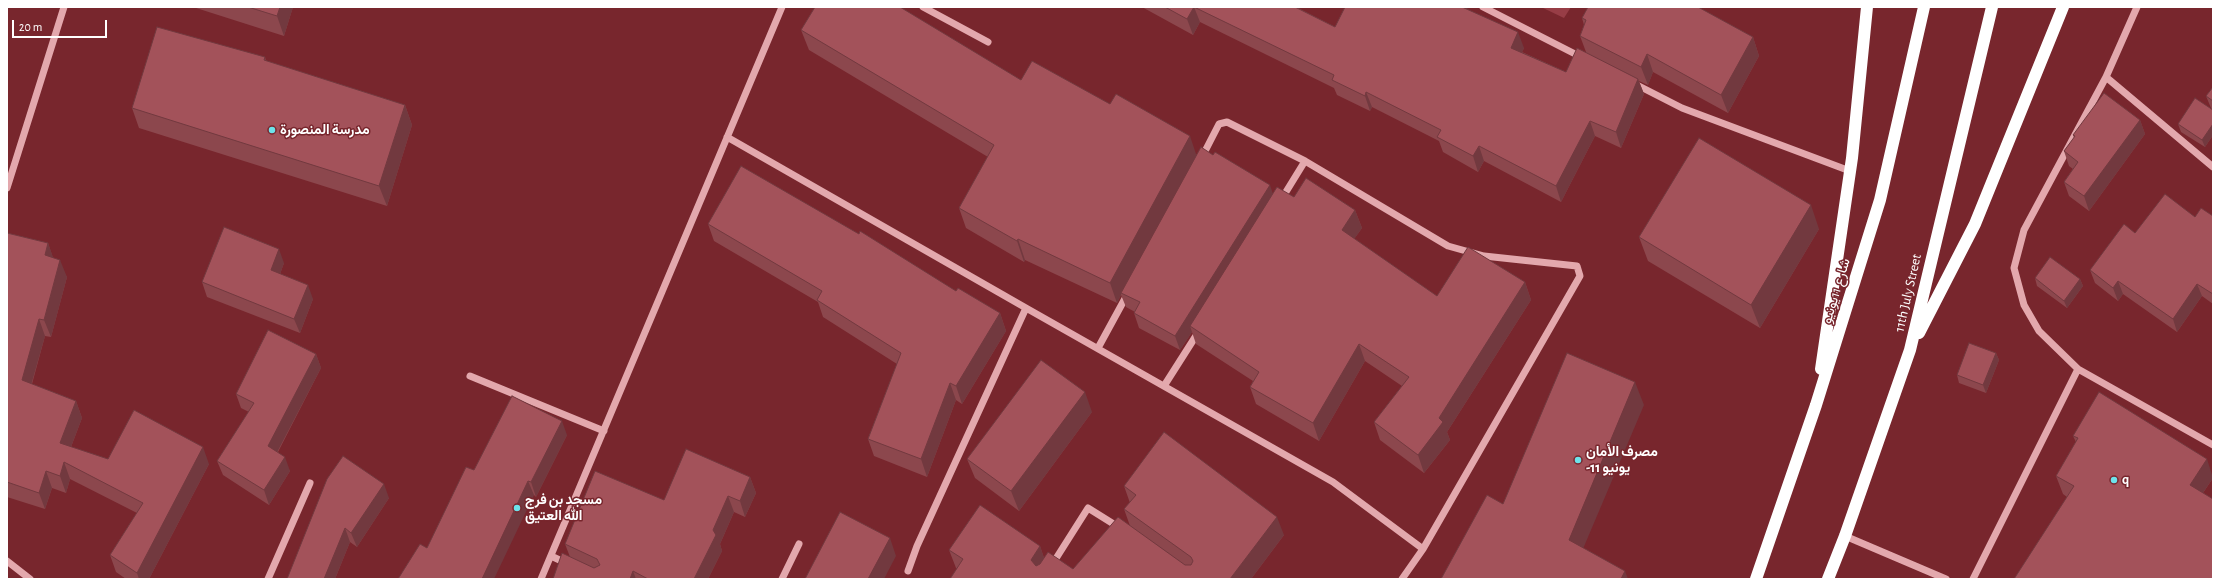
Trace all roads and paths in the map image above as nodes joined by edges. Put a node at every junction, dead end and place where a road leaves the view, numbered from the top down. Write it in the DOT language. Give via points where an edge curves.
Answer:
graph roads {
  1 [pos="64,7"];
  2 [pos="782,7"];
  3 [pos="923,7"];
  4 [pos="1483,7"];
  5 [pos="1867,7"];
  6 [pos="1924,7"];
  7 [pos="1992,7"];
  8 [pos="2063,7"];
  9 [pos="2137,7"];
  10 [pos="988,42"];
  11 [pos="1590,61"];
  12 [pos="2106,77"];
  13 [pos="1625,79"];
  14 [pos="727,137"];
  15 [pos="1305,161"];
  16 [pos="1197,166"];
  17 [pos="2213,167"];
  18 [pos="1850,171"];
  19 [pos="7,188"];
  20 [pos="1275,208"];
  21 [pos="1132,285"];
  22 [pos="1026,308"];
  23 [pos="1202,325"];
  24 [pos="1098,348"];
  25 [pos="1910,350"];
  26 [pos="2078,369"];
  27 [pos="470,376"];
  28 [pos="1164,386"];
  29 [pos="1816,405"];
  30 [pos="604,431"];
  31 [pos="2213,444"];
  32 [pos="310,483"];
  33 [pos="1128,531"];
  34 [pos="1845,536"];
  35 [pos="799,544"];
  36 [pos="1423,549"];
  37 [pos="551,556"];
  38 [pos="7,561"];
  39 [pos="573,566"];
  40 [pos="908,571"];
  41 [pos="30,579"];
  42 [pos="268,579"];
  43 [pos="541,579"];
  44 [pos="782,579"];
  45 [pos="1043,579"];
  46 [pos="1402,579"];
  47 [pos="1756,579"];
  48 [pos="1828,579"];
  49 [pos="1946,579"];
  50 [pos="1973,579"];
  1 -- 19 [label="street"];
  2 -- 14 [label="street"];
  3 -- 10 [label="street"];
  4 -- 11 [label="street"];
  5 -- 18 [label="highway"];
  6 -- 29 [label="highway, شارع 11يونيو" via="1880,200"];
  7 -- 25 [label="highway, 11th July Street"];
  8 -- 25 [label="highway" via="1975,224"];
  9 -- 12 [label="street"];
  12 -- 17 [label="street"];
  12 -- 26 [label="street" via="2024,230 2014,268 2024,305 2039,331"];
  13 -- 18 [label="street" via="1682,108"];
  14 -- 22 [label="street"];
  14 -- 30 [label="street"];
  15 -- 16 [label="street" via="1227,122 1219,124"];
  15 -- 20 [label="street"];
  15 -- 36 [label="street" via="1448,246 1484,256 1577,266 1580,276"];
  18 -- 29 [label="highway"];
  21 -- 24 [label="street"];
  22 -- 24 [label="street"];
  22 -- 40 [label="street" via="917,546"];
  23 -- 28 [label="street"];
  24 -- 28 [label="street"];
  25 -- 34 [label="highway, 11th July Street"];
  26 -- 31 [label="street"];
  26 -- 50 [label="street"];
  27 -- 30 [label="street"];
  28 -- 36 [label="street" via="1332,482"];
  29 -- 47 [label="highway, شارع 11يونيو"];
  30 -- 37 [label="street"];
  32 -- 42 [label="street"];
  33 -- 45 [label="street" via="1088,508"];
  34 -- 48 [label="highway, 11th July Street"];
  34 -- 49 [label="street"];
  35 -- 44 [label="street"];
  36 -- 46 [label="street"];
  37 -- 39 [label="street"];
  37 -- 43 [label="street"];
  38 -- 41 [label="street"];
}
